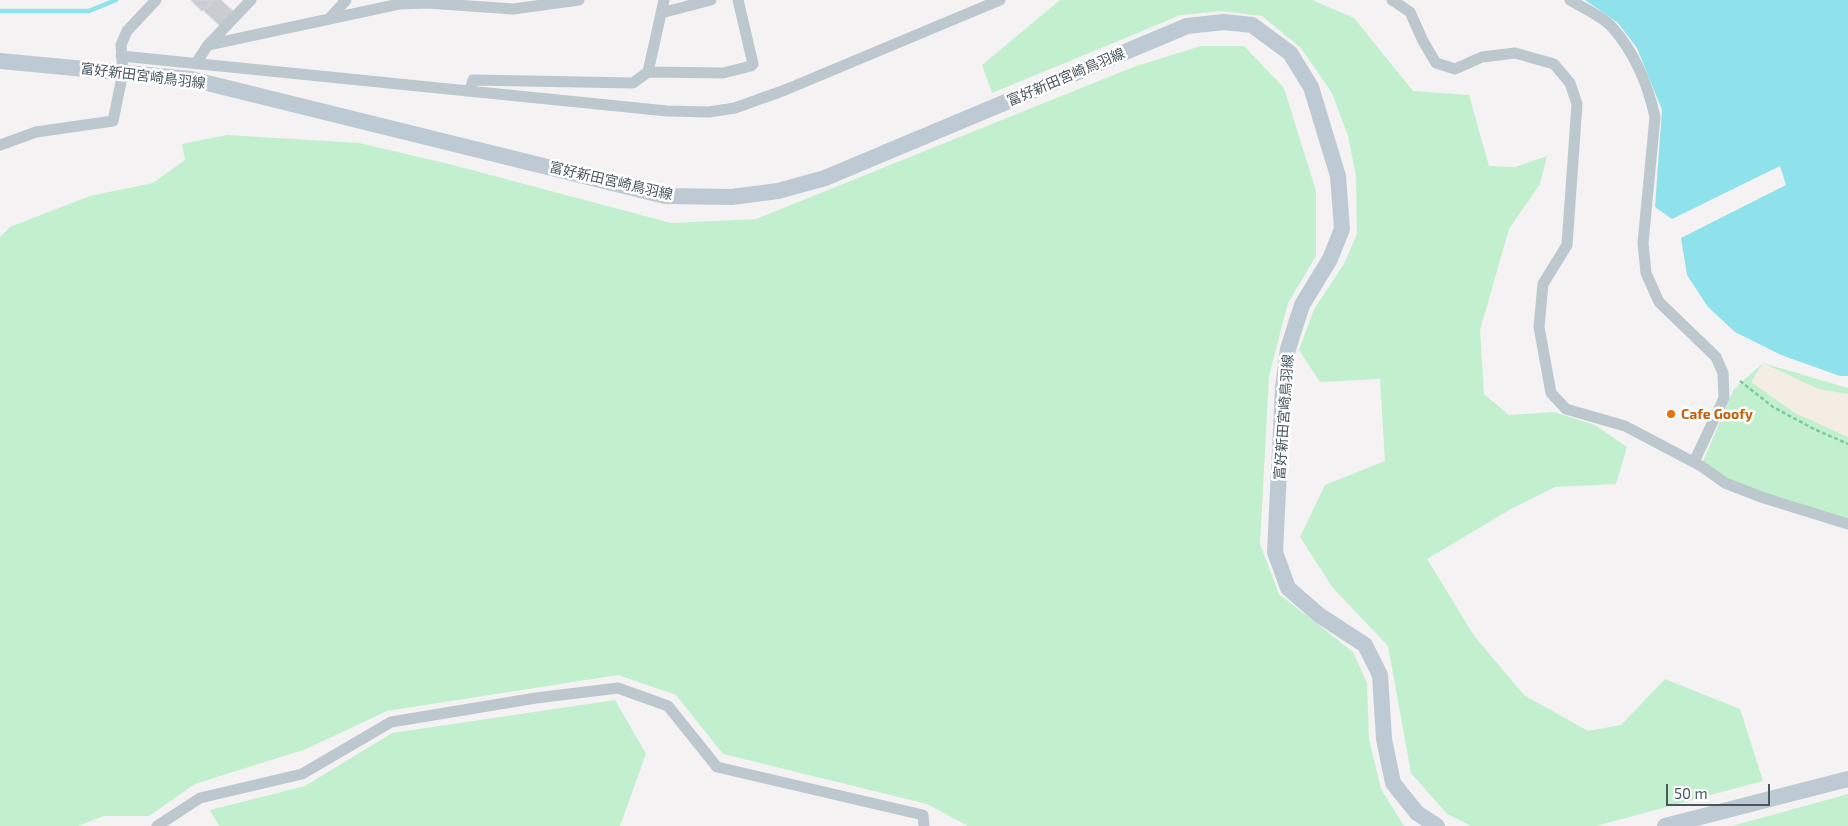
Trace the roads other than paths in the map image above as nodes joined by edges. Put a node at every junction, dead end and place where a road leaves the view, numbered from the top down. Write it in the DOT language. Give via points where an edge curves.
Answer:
graph roads {
  1 [pos="156,0"];
  2 [pos="251,0"];
  3 [pos="346,0"];
  4 [pos="579,0"];
  5 [pos="664,0"];
  6 [pos="711,0"];
  7 [pos="738,0"];
  8 [pos="1000,0"];
  9 [pos="1392,0"];
  10 [pos="1570,0"];
  11 [pos="430,2"];
  12 [pos="518,4"];
  13 [pos="661,14"];
  14 [pos="330,18"];
  15 [pos="208,45"];
  16 [pos="0,61"];
  17 [pos="196,62"];
  18 [pos="122,64"];
  19 [pos="648,72"];
  20 [pos="470,90"];
  21 [pos="0,145"];
  22 [pos="1694,462"];
  23 [pos="1848,524"];
  24 [pos="1848,779"];
  25 [pos="157,826"];
  26 [pos="924,826"];
  27 [pos="1437,826"];
  28 [pos="1665,826"];
  1 -- 18 [label="street" via="127,31 121,45"];
  2 -- 15 [label="street"];
  3 -- 14 [label="street"];
  4 -- 12 [label="street"];
  5 -- 13 [label="street"];
  6 -- 13 [label="street"];
  7 -- 19 [label="street" via="753,64 723,73"];
  8 -- 20 [label="street" via="785,90 722,111 667,111"];
  9 -- 22 [label="street" via="1410,12 1436,63 1455,69 1482,57 1515,53 1554,64 1570,83 1577,104 1567,245 1544,284 1539,327 1551,393 1566,410 1626,426"];
  10 -- 22 [label="street" via="1611,26 1634,58 1651,100 1655,117 1643,243 1646,273 1659,302 1716,357 1723,373 1724,398"];
  11 -- 12 [label="street"];
  11 -- 14 [label="street" via="399,4"];
  13 -- 19 [label="street"];
  14 -- 15 [label="street"];
  15 -- 17 [label="street"];
  16 -- 18 [label="main road, 富好新田宮崎鳥羽線"];
  17 -- 18 [label="street"];
  17 -- 20 [label="street"];
  18 -- 21 [label="street" via="113,120 36,132"];
  18 -- 27 [label="main road, 富好新田宮崎鳥羽線" via="665,196 732,197 778,191 825,178 1187,26 1224,22 1252,25 1290,53 1311,87 1338,176 1342,229 1330,259 1302,304 1288,349 1275,552 1288,588 1319,615 1365,645 1380,675 1384,739 1393,783 1417,813"];
  19 -- 20 [label="street" via="624,84 473,80"];
  22 -- 23 [label="street" via="1725,483"];
  24 -- 28 [label="main road"];
  25 -- 26 [label="street" via="200,798 302,774 390,722 618,688 668,706 717,767 923,815"];
}
